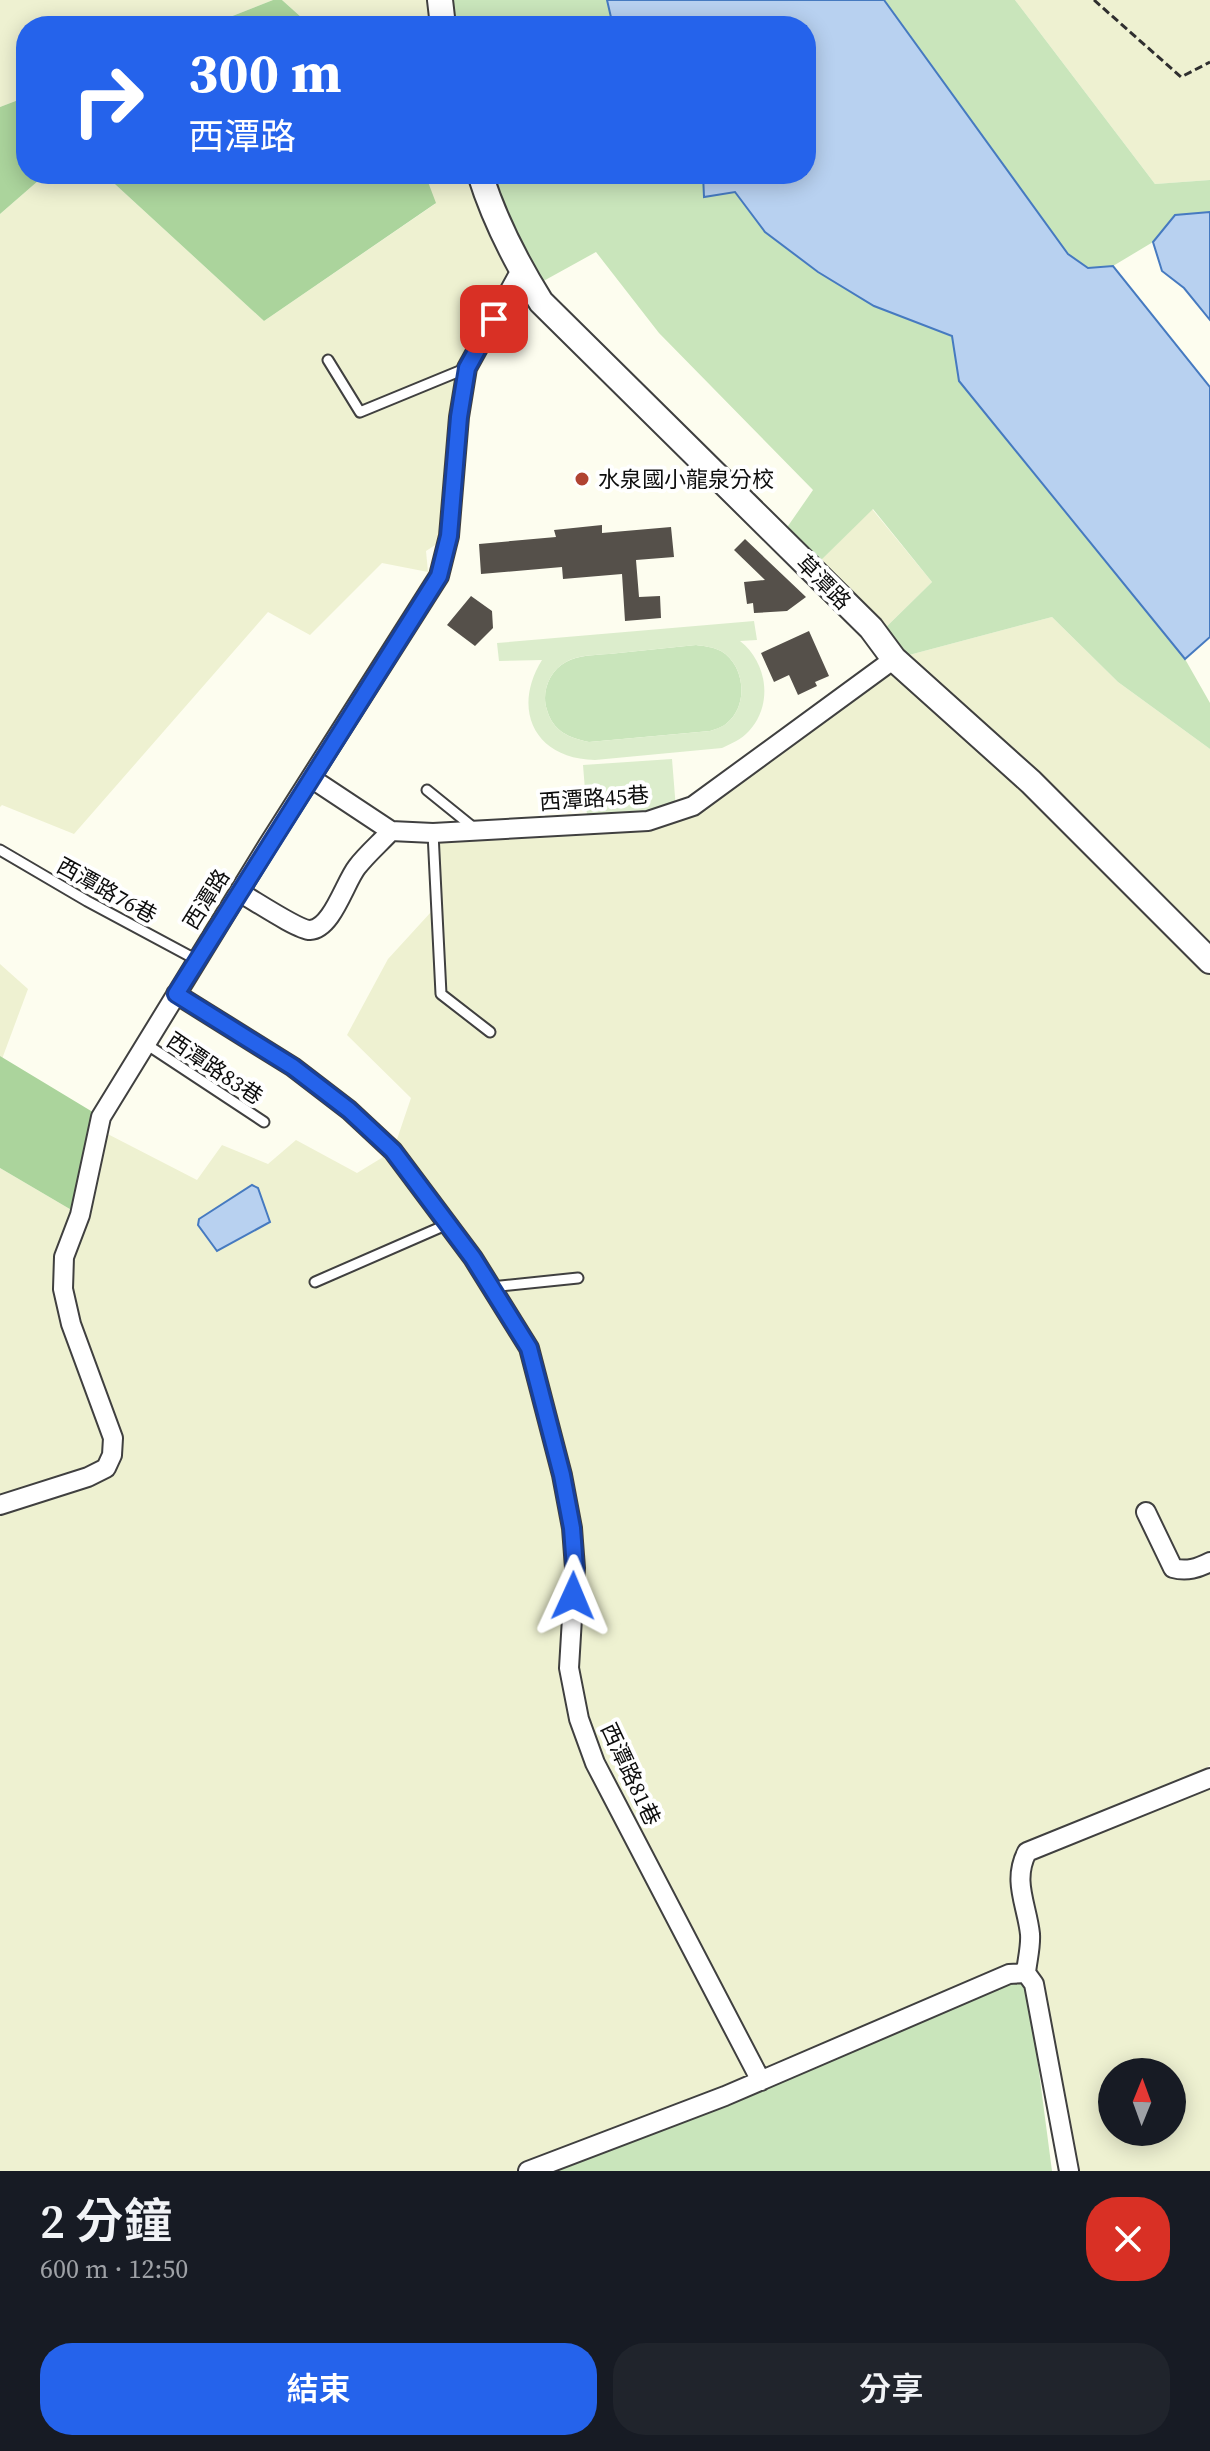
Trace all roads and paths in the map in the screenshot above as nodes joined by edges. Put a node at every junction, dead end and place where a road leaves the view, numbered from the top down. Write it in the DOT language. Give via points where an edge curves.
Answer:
graph roads {
  1 [pos="1094,0"];
  2 [pos="1210,62"];
  3 [pos="483,184"];
  4 [pos="521,270"];
  5 [pos="328,360"];
  6 [pos="467,368"];
  7 [pos="894,659"];
  8 [pos="311,778"];
  9 [pos="427,790"];
  10 [pos="477,830"];
  11 [pos="391,831"];
  12 [pos="433,833"];
  13 [pos="0,850"];
  14 [pos="239,892"];
  15 [pos="197,960"];
  16 [pos="1210,961"];
  17 [pos="176,994"];
  18 [pos="490,1032"];
  19 [pos="146,1044"];
  20 [pos="264,1122"];
  21 [pos="448,1224"];
  22 [pos="578,1278"];
  23 [pos="315,1282"];
  24 [pos="491,1287"];
  25 [pos="0,1505"];
  26 [pos="1146,1512"];
  27 [pos="1210,1562"];
  28 [pos="1210,1778"];
  29 [pos="1026,1973"];
  30 [pos="761,2081"];
  31 [pos="528,2171"];
  32 [pos="1069,2171"];
  1 -- 2 [label="path" via="1181,77"];
  3 -- 4 [label="street, 草潭路"];
  4 -- 6 [label="street, 西潭路"];
  4 -- 7 [label="street, 草潭路" via="541,302 871,628"];
  5 -- 6 [label="lane" via="360,412"];
  6 -- 8 [label="street, 西潭路" via="449,536 439,576"];
  7 -- 10 [label="street, 西潭路45巷" via="693,806 648,821"];
  7 -- 16 [label="street, 草潭路" via="1031,782"];
  8 -- 11 [label="street"];
  8 -- 14 [label="street, 西潭路"];
  9 -- 10 [label="lane"];
  10 -- 12 [label="street, 西潭路45巷"];
  11 -- 12 [label="street, 西潭路45巷"];
  11 -- 14 [label="street" via="356,868 329,917 310,930"];
  12 -- 18 [label="lane" via="441,994"];
  13 -- 15 [label="lane, 西潭路76巷"];
  14 -- 15 [label="street, 西潭路"];
  15 -- 17 [label="street, 西潭路"];
  17 -- 19 [label="street, 西潭路"];
  17 -- 21 [label="street, 西潭路81巷" via="293,1067 349,1110 393,1151"];
  19 -- 20 [label="lane, 西潭路83巷"];
  19 -- 25 [label="street, 西潭路" via="101,1117 80,1215 64,1257 63,1289 71,1324 113,1438 112,1455 106,1468 88,1477"];
  21 -- 23 [label="lane"];
  21 -- 24 [label="street, 西潭路81巷"];
  22 -- 24 [label="lane"];
  24 -- 30 [label="street, 西潭路81巷" via="529,1348 562,1475 575,1568 569,1668 579,1719 595,1763"];
  26 -- 27 [label="street" via="1173,1568 1198,1568"];
  28 -- 29 [label="street" via="1027,1852 1019,1885 1030,1937"];
  29 -- 30 [label="street" via="1009,1974"];
  29 -- 32 [label="street" via="1034,1984"];
  30 -- 31 [label="street"];
}
